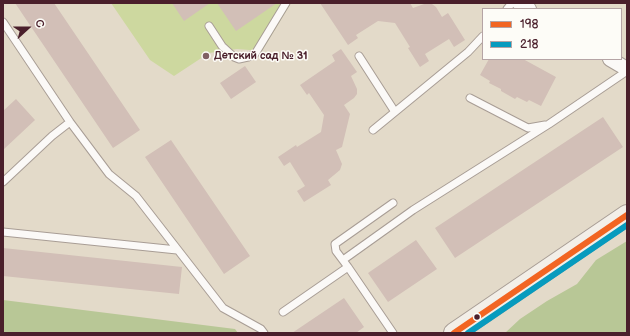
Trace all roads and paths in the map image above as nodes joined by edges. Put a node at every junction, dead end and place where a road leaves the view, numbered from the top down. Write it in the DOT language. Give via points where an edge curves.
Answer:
graph roads {
  1 [pos="286,3"];
  2 [pos="3,22"];
  3 [pos="209,26"];
  4 [pos="482,37"];
  5 [pos="359,56"];
  6 [pos="612,60"];
  7 [pos="627,70"];
  8 [pos="470,98"];
  9 [pos="395,112"];
  10 [pos="70,122"];
  11 [pos="549,124"];
  12 [pos="373,130"];
  13 [pos="3,182"];
  14 [pos="393,203"];
  15 [pos="627,215"];
  16 [pos="3,232"];
  17 [pos="177,250"];
  18 [pos="343,260"];
  19 [pos="348,267"];
  20 [pos="283,312"];
  21 [pos="264,333"];
  22 [pos="393,333"];
  23 [pos="454,333"];
  1 -- 3 [label="lane" via="255,54 248,57 234,57 222,46"];
  2 -- 10 [label="lane"];
  4 -- 9 [label="lane" via="468,52"];
  5 -- 9 [label="lane"];
  6 -- 7 [label="street"];
  7 -- 11 [label="lane"];
  8 -- 11 [label="lane" via="528,128"];
  9 -- 12 [label="lane"];
  10 -- 13 [label="lane"];
  10 -- 17 [label="lane" via="109,174 136,196"];
  11 -- 18 [label="lane" via="413,210"];
  14 -- 18 [label="lane" via="335,244 336,251"];
  15 -- 23 [label="main road"];
  16 -- 17 [label="lane"];
  17 -- 21 [label="lane" via="223,308"];
  18 -- 19 [label="lane"];
  19 -- 20 [label="lane"];
  19 -- 22 [label="lane"];
}
